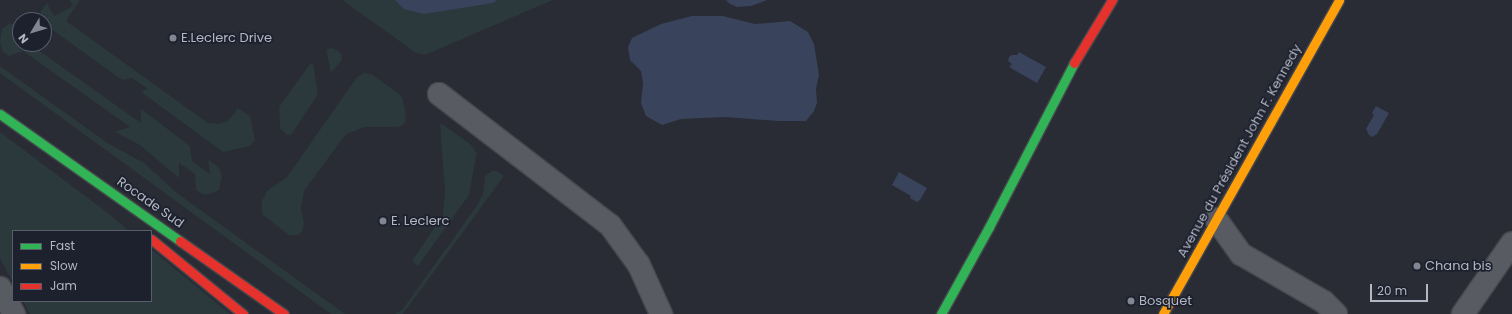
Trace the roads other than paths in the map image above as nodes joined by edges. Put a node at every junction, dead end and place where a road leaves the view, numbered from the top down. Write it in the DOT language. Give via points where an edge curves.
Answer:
graph roads {
  1 [pos="1112,0"];
  2 [pos="1339,0"];
  3 [pos="439,94"];
  4 [pos="0,114"];
  5 [pos="99,196"];
  6 [pos="1216,219"];
  7 [pos="152,240"];
  8 [pos="1512,243"];
  9 [pos="0,288"];
  10 [pos="14,314"];
  11 [pos="243,314"];
  12 [pos="284,314"];
  13 [pos="661,314"];
  14 [pos="941,314"];
  15 [pos="1163,314"];
  16 [pos="1336,314"];
  17 [pos="1463,314"];
  1 -- 14 [label="main road" via="1075,61"];
  2 -- 6 [label="main road, Avenue du Président John F. Kennedy"];
  3 -- 13 [label="street" via="610,225 639,264"];
  4 -- 5 [label="main road, Rocade Sud"];
  4 -- 12 [label="main road, Rocade Sud"];
  6 -- 15 [label="main road, Avenue du Président John F. Kennedy"];
  6 -- 16 [label="street" via="1241,254 1324,302"];
  7 -- 11 [label="main road"];
  8 -- 17 [label="street"];
  9 -- 10 [label="street"];
}
